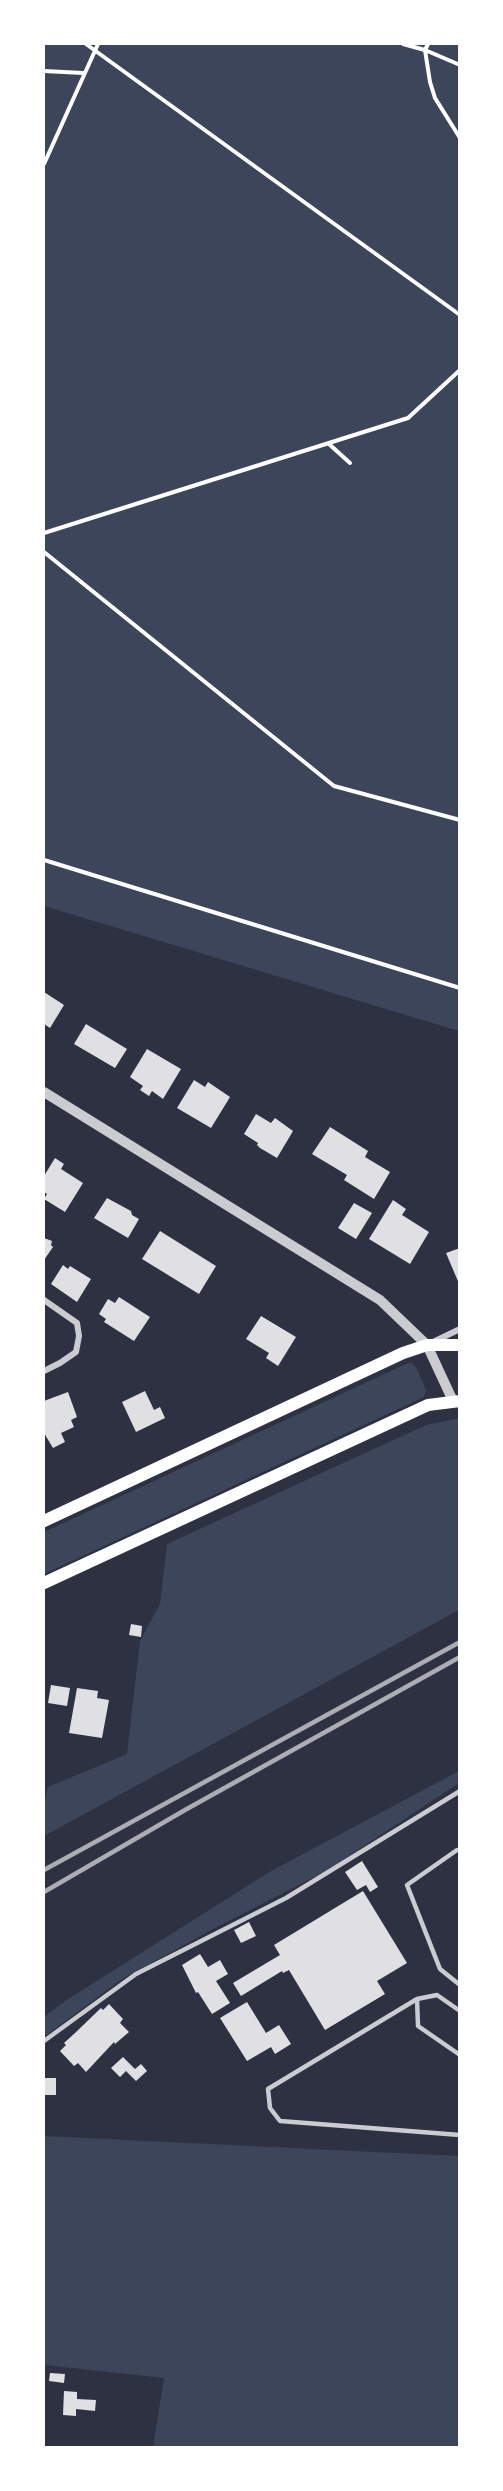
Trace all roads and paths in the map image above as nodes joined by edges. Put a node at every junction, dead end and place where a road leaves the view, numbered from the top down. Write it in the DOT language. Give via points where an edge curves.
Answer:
graph roads {
  1 [pos="86,44"];
  2 [pos="98,44"];
  3 [pos="403,44"];
  4 [pos="428,44"];
  5 [pos="95,50"];
  6 [pos="425,50"];
  7 [pos="459,65"];
  8 [pos="44,71"];
  9 [pos="83,73"];
  10 [pos="459,138"];
  11 [pos="44,164"];
  12 [pos="459,315"];
  13 [pos="459,370"];
  14 [pos="329,443"];
  15 [pos="350,463"];
  16 [pos="44,533"];
  17 [pos="44,552"];
  18 [pos="459,820"];
  19 [pos="44,860"];
  20 [pos="459,988"];
  21 [pos="44,1092"];
  22 [pos="44,1300"];
  23 [pos="459,1329"];
  24 [pos="427,1345"];
  25 [pos="459,1345"];
  26 [pos="44,1371"];
  27 [pos="456,1401"];
  28 [pos="44,1521"];
  29 [pos="44,1583"];
  30 [pos="459,1791"];
  31 [pos="458,1850"];
  32 [pos="459,1985"];
  33 [pos="417,1999"];
  34 [pos="459,2011"];
  35 [pos="44,2041"];
  36 [pos="459,2055"];
  37 [pos="459,2135"];
  1 -- 5 [label="path"];
  2 -- 5 [label="path"];
  3 -- 6 [label="path"];
  4 -- 6 [label="path"];
  5 -- 9 [label="path"];
  5 -- 12 [label="path"];
  6 -- 7 [label="path"];
  6 -- 10 [label="path" via="435,98"];
  8 -- 9 [label="path"];
  9 -- 11 [label="path"];
  13 -- 14 [label="path" via="408,418"];
  14 -- 15 [label="path"];
  14 -- 16 [label="path"];
  17 -- 18 [label="path" via="334,786"];
  19 -- 20 [label="path"];
  21 -- 24 [label="street" via="380,1300"];
  22 -- 26 [label="street" via="77,1323 79,1336 75,1352"];
  23 -- 24 [label="street"];
  24 -- 25 [label="main road"];
  24 -- 27 [label="street"];
  24 -- 28 [label="main road"];
  27 -- 29 [label="main road" via="428,1405"];
  30 -- 35 [label="lane" via="285,1898 136,1974"];
  31 -- 32 [label="lane" via="407,1885 440,1969"];
  33 -- 34 [label="lane" via="436,1995"];
  33 -- 36 [label="lane" via="418,2026"];
  33 -- 37 [label="lane" via="268,2090 270,2108 280,2121"];
}
